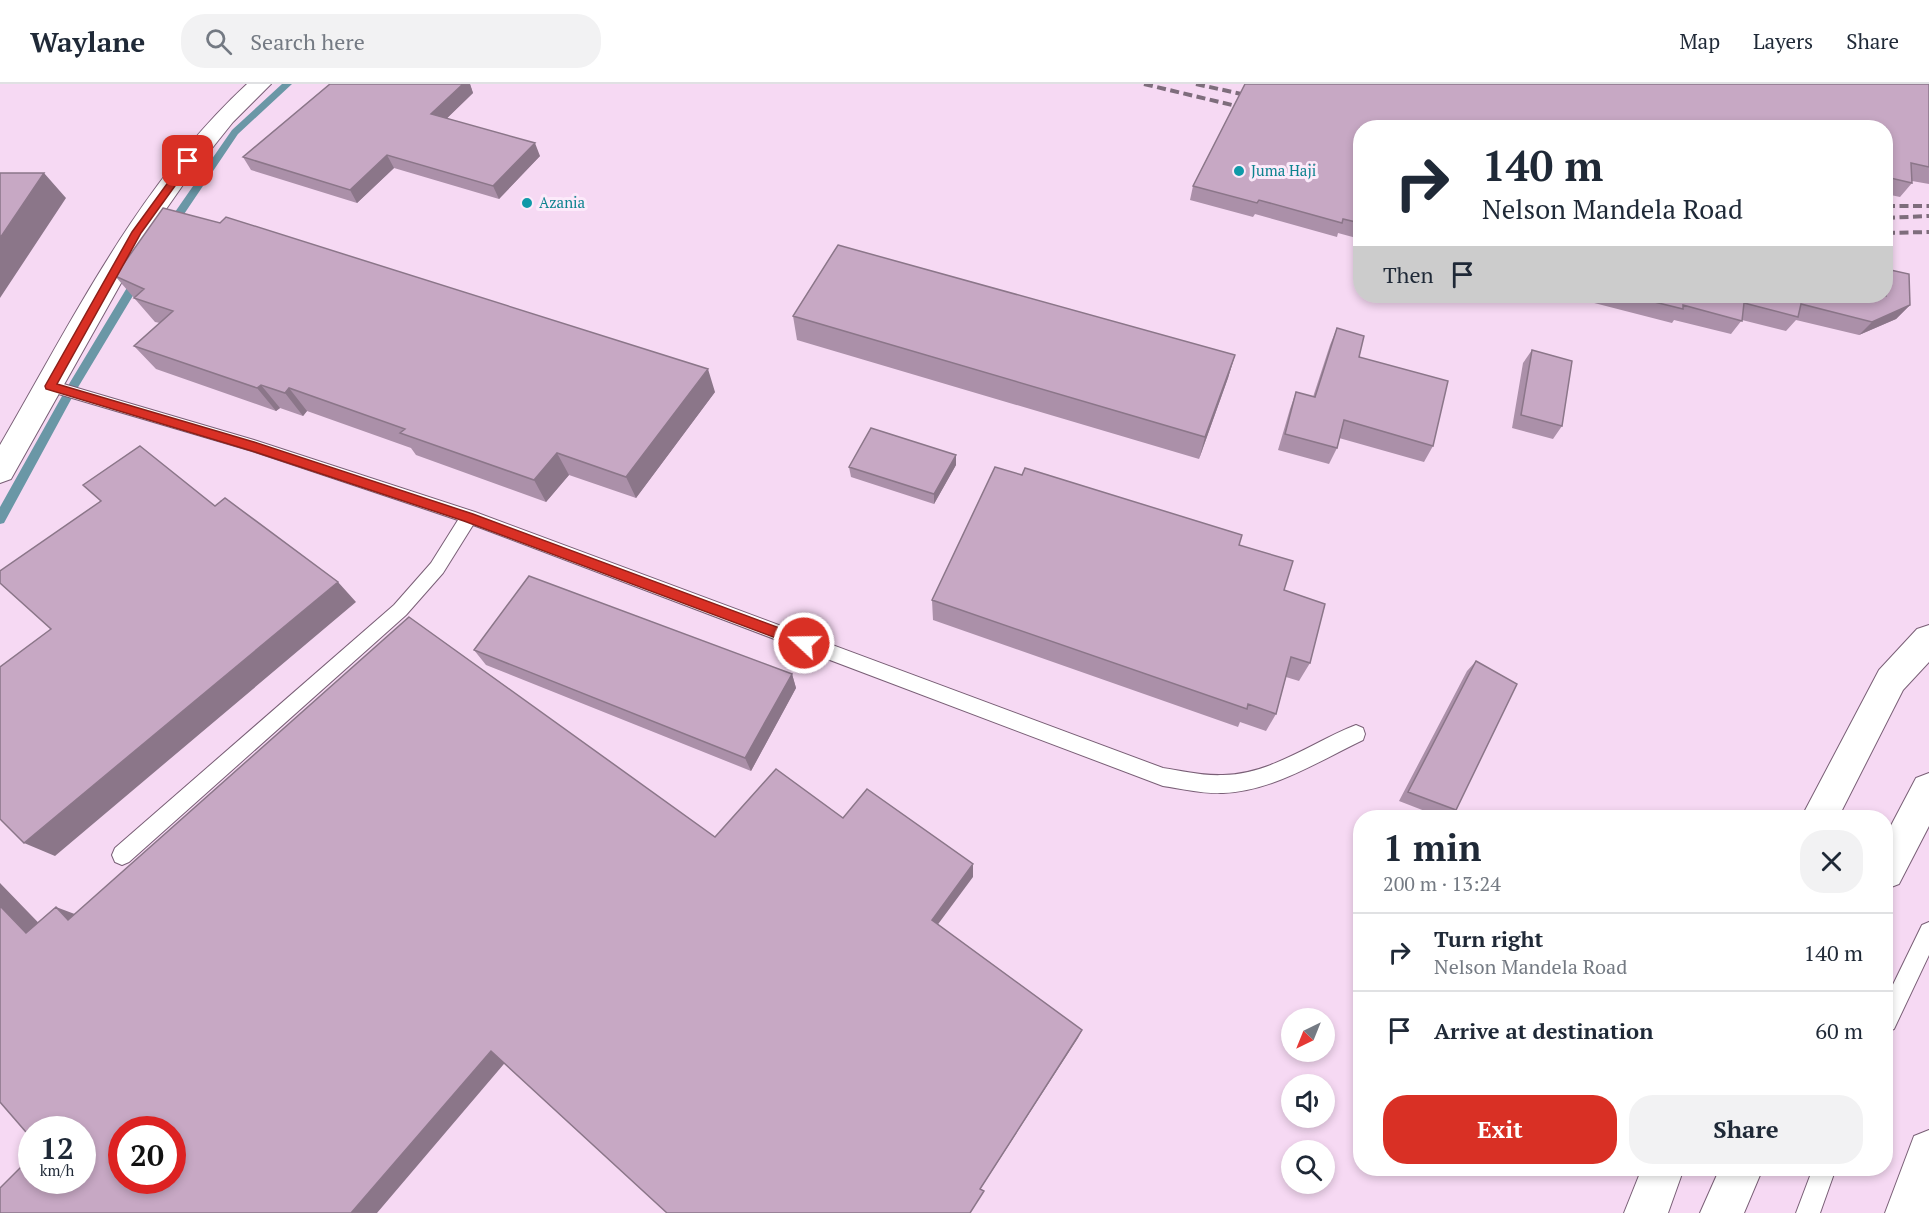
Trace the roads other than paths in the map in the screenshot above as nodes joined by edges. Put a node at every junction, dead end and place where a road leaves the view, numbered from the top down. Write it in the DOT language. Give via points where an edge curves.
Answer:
graph roads {
  1 [pos="260,84"];
  2 [pos="50,386"];
  3 [pos="0,471"];
  4 [pos="469,518"];
  5 [pos="1929,639"];
  6 [pos="1356,734"];
  7 [pos="1929,790"];
  8 [pos="1823,810"];
  9 [pos="122,855"];
  10 [pos="1893,858"];
  11 [pos="1929,932"];
  12 [pos="1893,1007"];
  13 [pos="1929,1151"];
  14 [pos="1660,1176"];
  15 [pos="1738,1176"];
  16 [pos="1822,1176"];
  17 [pos="1646,1213"];
  18 [pos="1722,1213"];
  19 [pos="1808,1213"];
  20 [pos="1907,1213"];
  1 -- 2 [label="main road" via="225,117 176,176 137,232"];
  2 -- 3 [label="main road"];
  2 -- 4 [label="lane" via="254,446"];
  4 -- 6 [label="lane" via="1163,777 1206,784 1267,776"];
  4 -- 9 [label="lane" via="437,568 400,610"];
  5 -- 8 [label="main road" via="1891,680"];
  7 -- 10 [label="main road"];
  11 -- 12 [label="lane"];
  13 -- 20 [label="main road"];
  14 -- 17 [label="main road"];
  15 -- 18 [label="main road"];
  16 -- 19 [label="lane"];
}
